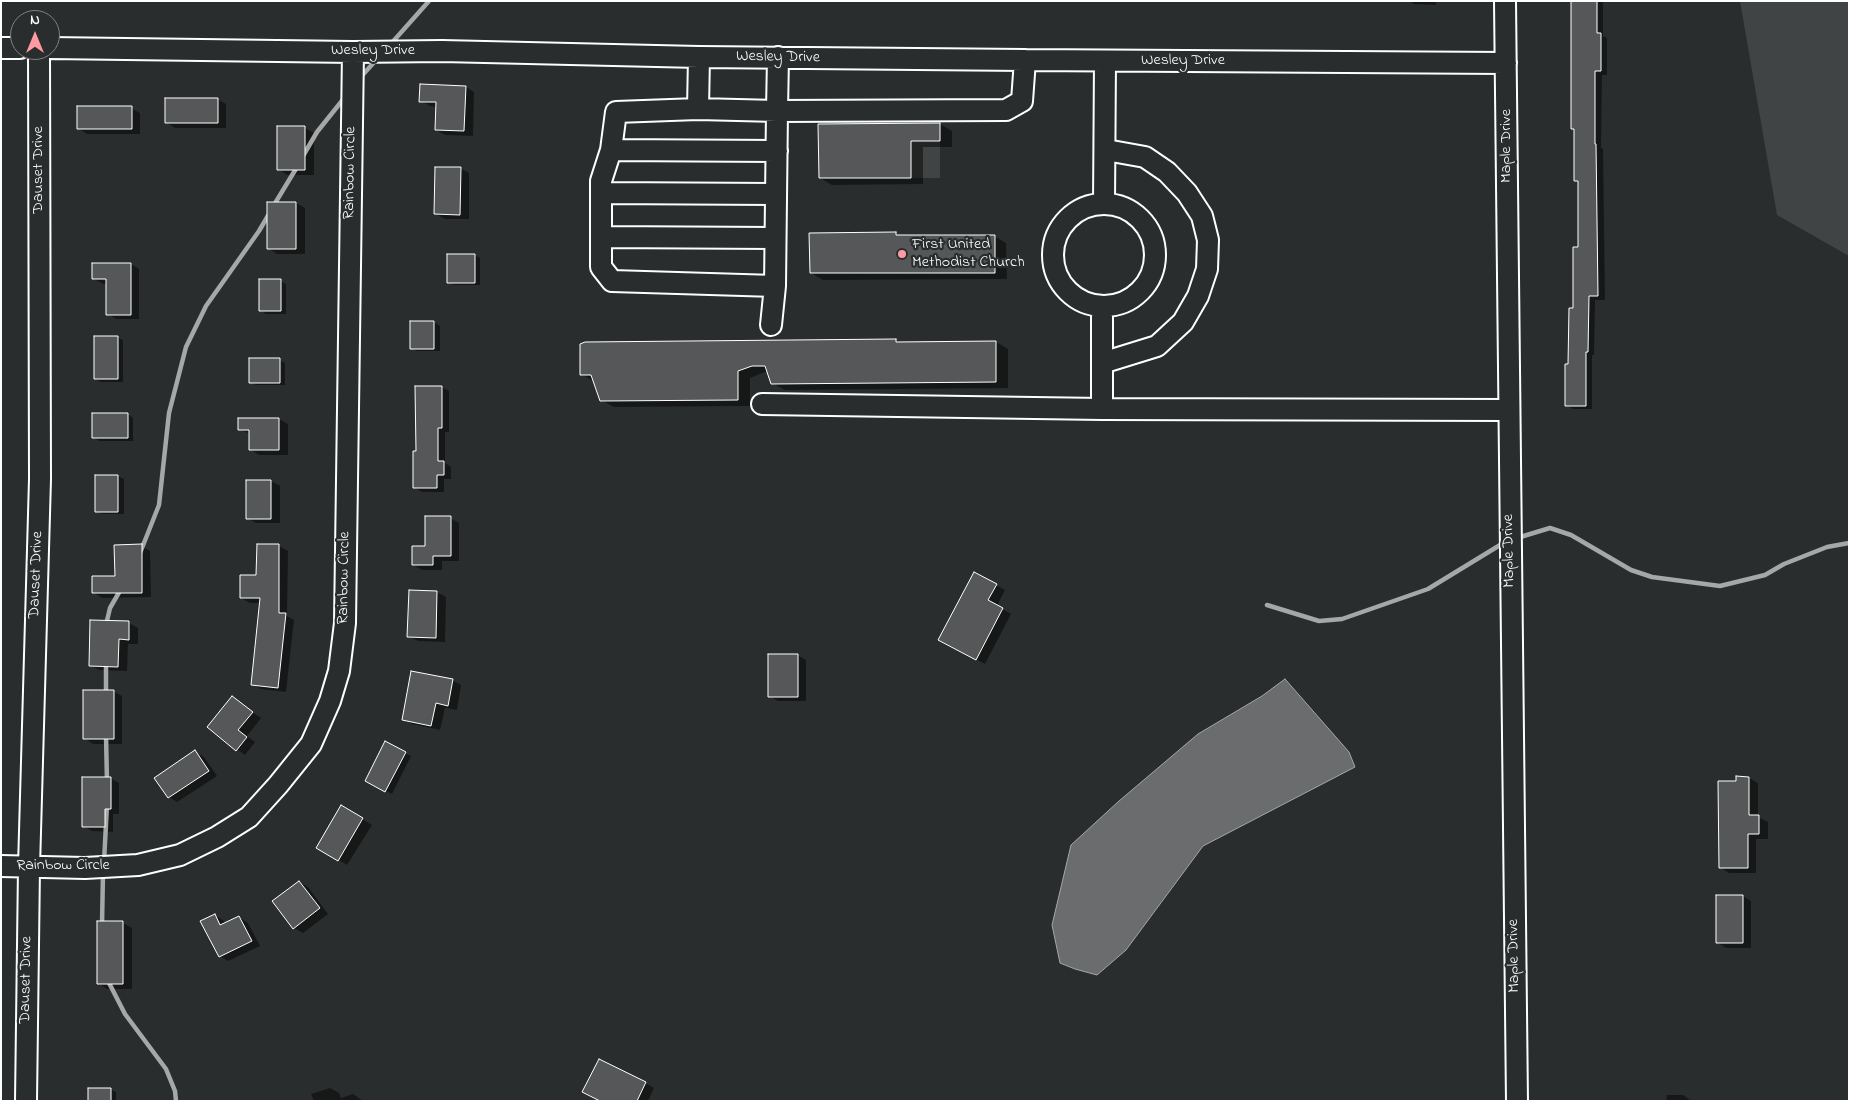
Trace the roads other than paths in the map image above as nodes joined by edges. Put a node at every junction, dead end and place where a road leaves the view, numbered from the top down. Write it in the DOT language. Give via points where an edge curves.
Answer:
graph roads {
  1 [pos="1505,1"];
  2 [pos="60,48"];
  3 [pos="353,52"];
  4 [pos="699,57"];
  5 [pos="778,57"];
  6 [pos="39,60"];
  7 [pos="1025,60"];
  8 [pos="1105,61"];
  9 [pos="1506,63"];
  10 [pos="698,109"];
  11 [pos="777,111"];
  12 [pos="611,150"];
  13 [pos="1106,150"];
  14 [pos="777,151"];
  15 [pos="601,193"];
  16 [pos="775,194"];
  17 [pos="1104,204"];
  18 [pos="601,237"];
  19 [pos="775,238"];
  20 [pos="775,286"];
  21 [pos="1102,306"];
  22 [pos="771,325"];
  23 [pos="1102,363"];
  24 [pos="762,404"];
  25 [pos="1102,409"];
  26 [pos="1509,410"];
  27 [pos="1,866"];
  28 [pos="29,867"];
  29 [pos="26,1101"];
  30 [pos="1517,1101"];
  1 -- 9 [label="street, Maple Drive"];
  2 -- 3 [label="street, Wesley Drive"];
  3 -- 4 [label="street, Wesley Drive"];
  3 -- 28 [label="street, Rainbow Circle" via="346,623 339,671 330,701 312,744 278,785 249,817 217,837 180,855 138,864 85,868"];
  4 -- 5 [label="street, Wesley Drive"];
  4 -- 10 [label="street"];
  5 -- 7 [label="street, Wesley Drive"];
  5 -- 11 [label="street"];
  6 -- 28 [label="street, Dauset Drive" via="40,479"];
  7 -- 8 [label="street, Wesley Drive"];
  7 -- 11 [label="street" via="1022,101 1006,110"];
  8 -- 9 [label="street, Wesley Drive"];
  8 -- 13 [label="street"];
  9 -- 26 [label="street, Maple Drive"];
  10 -- 11 [label="street"];
  10 -- 12 [label="street" via="616,112"];
  11 -- 14 [label="street"];
  12 -- 14 [label="street"];
  12 -- 15 [label="street" via="601,181"];
  13 -- 17 [label="street"];
  13 -- 23 [label="street" via="1145,157 1167,172 1187,193 1202,216 1208,240 1207,269 1198,296 1183,322 1157,346"];
  14 -- 16 [label="street"];
  15 -- 16 [label="street"];
  15 -- 18 [label="street"];
  16 -- 19 [label="street"];
  17 -- 21 [label="street" via="1087,206 1072,215 1060,229 1054,245 1053,263 1059,280 1070,293 1085,303"];
  17 -- 21 [label="street" via="1120,206 1135,214 1146,225 1156,256 1153,272 1139,292 1118,304"];
  18 -- 19 [label="street"];
  18 -- 20 [label="street" via="601,267 612,281"];
  19 -- 20 [label="street"];
  20 -- 22 [label="street"];
  21 -- 23 [label="street"];
  23 -- 25 [label="street"];
  24 -- 25 [label="street"];
  25 -- 26 [label="street"];
  26 -- 30 [label="street, Maple Drive"];
  27 -- 28 [label="street, Rainbow Circle"];
  28 -- 29 [label="street, Dauset Drive"];
}
